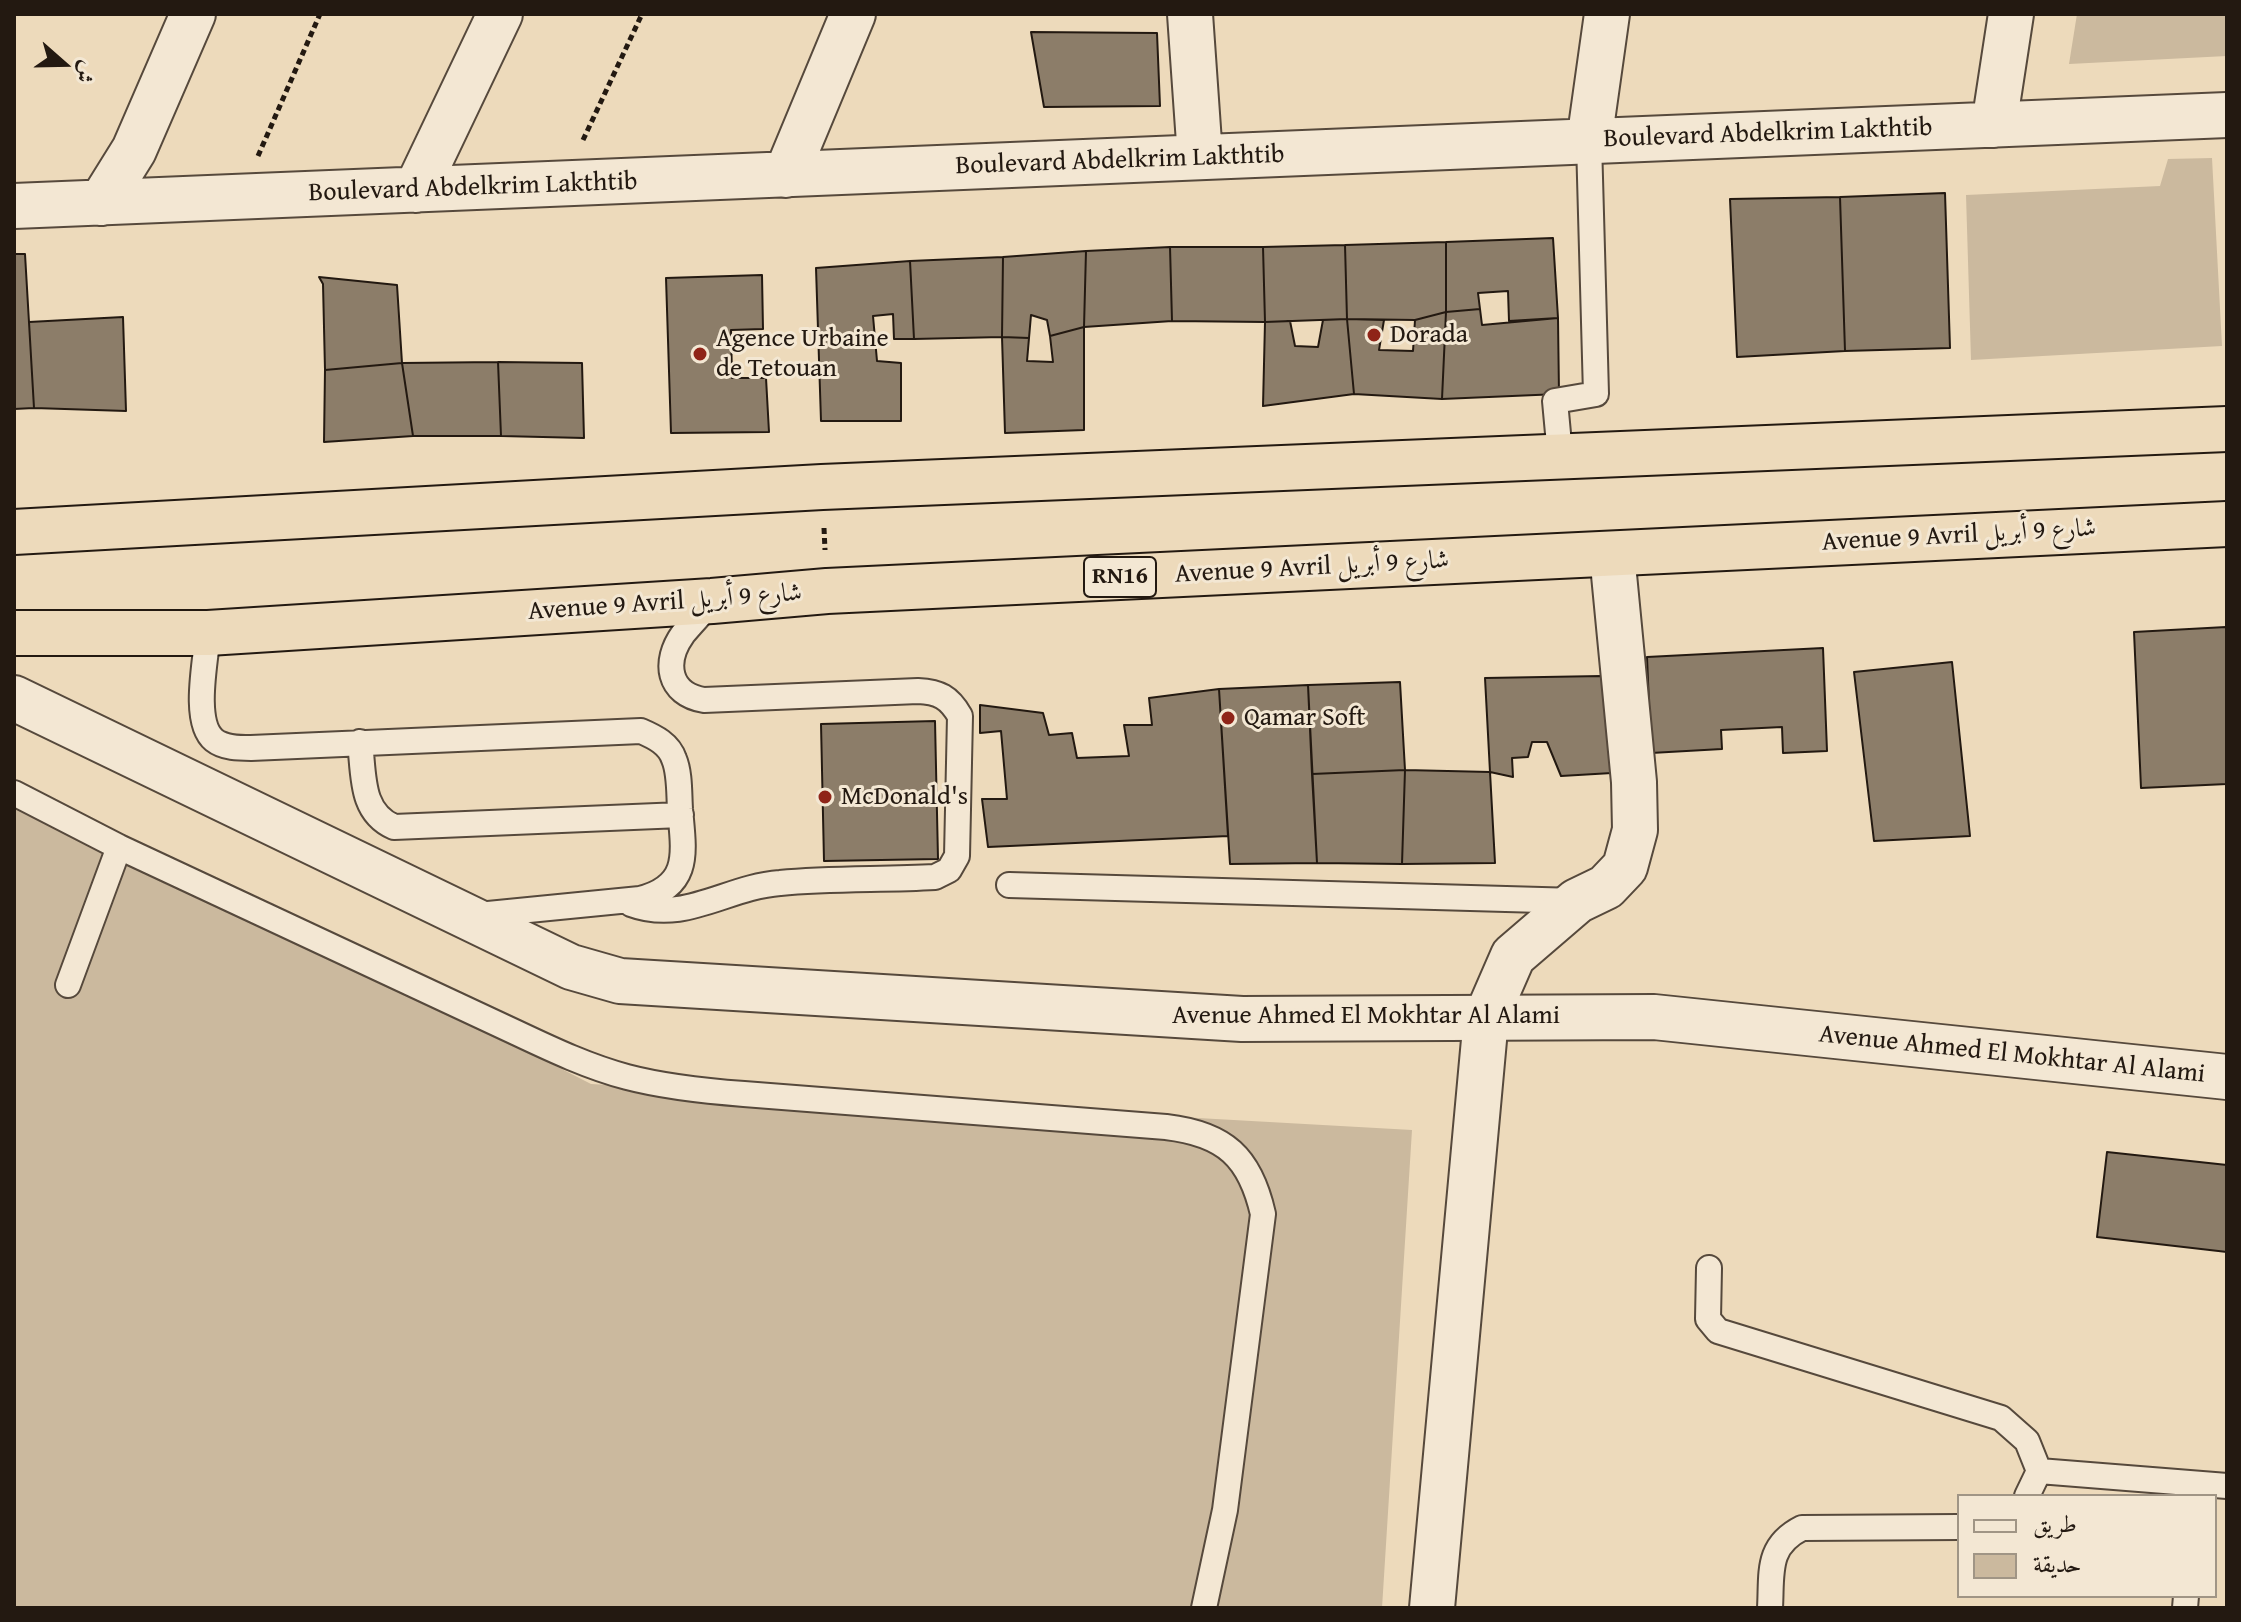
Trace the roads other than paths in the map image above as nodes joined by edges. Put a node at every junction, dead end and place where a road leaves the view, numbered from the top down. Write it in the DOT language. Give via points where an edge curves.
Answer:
graph roads {
  1 [pos="193,14"];
  2 [pos="500,14"];
  3 [pos="853,14"];
  4 [pos="1190,14"];
  5 [pos="1607,14"];
  6 [pos="2011,14"];
  7 [pos="2227,115"];
  8 [pos="1994,125"];
  9 [pos="1589,142"];
  10 [pos="1200,157"];
  11 [pos="786,175"];
  12 [pos="416,190"];
  13 [pos="101,203"];
  14 [pos="14,206"];
  15 [pos="2227,429"];
  16 [pos="1560,455"];
  17 [pos="2227,524"];
  18 [pos="14,532"];
  19 [pos="1612,554"];
  20 [pos="712,601"];
  21 [pos="14,633"];
  22 [pos="208,633"];
  23 [pos="14,698"];
  24 [pos="360,742"];
  25 [pos="14,793"];
  26 [pos="681,815"];
  27 [pos="119,847"];
  28 [pos="1009,885"];
  29 [pos="1577,901"];
  30 [pos="625,902"];
  31 [pos="464,916"];
  32 [pos="68,985"];
  33 [pos="1486,1018"];
  34 [pos="2227,1077"];
  35 [pos="1709,1268"];
  36 [pos="2039,1471"];
  37 [pos="2227,1486"];
  38 [pos="2196,1490"];
  39 [pos="2028,1494"];
  40 [pos="1957,1527"];
  41 [pos="1204,1608"];
  42 [pos="1432,1608"];
  43 [pos="1770,1608"];
  1 -- 13 [label="street" via="134,150"];
  2 -- 12 [label="street"];
  3 -- 11 [label="street"];
  4 -- 10 [label="street"];
  5 -- 9 [label="street"];
  6 -- 8 [label="street"];
  7 -- 8 [label="street, Boulevard Abdelkrim Lakthtib"];
  8 -- 9 [label="street, Boulevard Abdelkrim Lakthtib"];
  9 -- 10 [label="street, Boulevard Abdelkrim Lakthtib"];
  9 -- 16 [label="lane" via="1596,394 1555,401"];
  10 -- 11 [label="street, Boulevard Abdelkrim Lakthtib"];
  11 -- 12 [label="street, Boulevard Abdelkrim Lakthtib"];
  12 -- 13 [label="street, Boulevard Abdelkrim Lakthtib"];
  13 -- 14 [label="street, Boulevard Abdelkrim Lakthtib"];
  15 -- 16 [label="highway"];
  16 -- 18 [label="highway" via="822,487"];
  17 -- 19 [label="highway, Avenue 9 Avril شارع 9 أبريل / RN16"];
  19 -- 20 [label="highway, Avenue 9 Avril شارع 9 أبريل / RN16"];
  19 -- 29 [label="street" via="1635,830 1625,867 1606,887"];
  20 -- 22 [label="highway, Avenue 9 Avril شارع 9 أبريل / RN16"];
  20 -- 30 [label="lane" via="683,634 671,664 673,680 691,698 918,691 951,700 960,716 957,856 949,870 935,877 757,885 667,911"];
  21 -- 22 [label="highway, Avenue 9 Avril شارع 9 أبريل / RN16"];
  22 -- 24 [label="lane" via="202,721 212,739 251,748"];
  23 -- 31 [label="street, Avenue Ahmed El Mokhtar Al Alami"];
  24 -- 26 [label="lane" via="641,731 661,741 674,758"];
  24 -- 26 [label="lane" via="370,809 394,827"];
  25 -- 27 [label="lane"];
  26 -- 30 [label="lane" via="683,861 675,880 660,894"];
  27 -- 32 [label="lane"];
  27 -- 41 [label="lane" via="571,1058 627,1077 684,1089 1195,1130 1221,1142 1242,1162 1263,1214 1225,1510"];
  28 -- 29 [label="lane"];
  29 -- 33 [label="street" via="1513,956"];
  30 -- 31 [label="lane"];
  31 -- 33 [label="street, Avenue Ahmed El Mokhtar Al Alami" via="598,977 643,984 1242,1019"];
  33 -- 34 [label="street, Avenue Ahmed El Mokhtar Al Alami" via="1654,1017"];
  33 -- 42 [label="street"];
  35 -- 36 [label="lane" via="1708,1319 1718,1331 2001,1418 2027,1441"];
  36 -- 38 [label="lane"];
  36 -- 39 [label="lane"];
  37 -- 38 [label="lane"];
  40 -- 43 [label="lane" via="1802,1528 1775,1550"];
}
